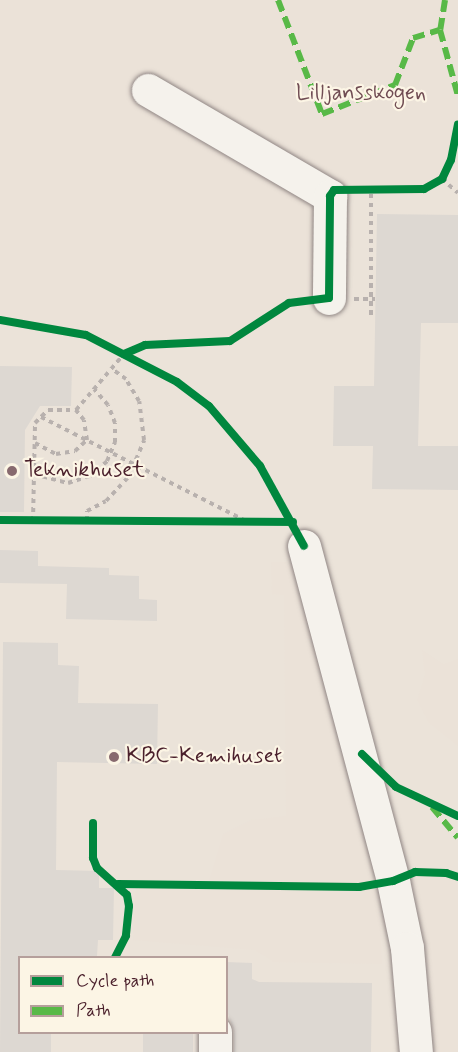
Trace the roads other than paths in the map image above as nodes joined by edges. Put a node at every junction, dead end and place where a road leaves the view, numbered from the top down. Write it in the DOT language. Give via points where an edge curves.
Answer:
graph roads {
  1 [pos="148,90"];
  2 [pos="329,298"];
  3 [pos="304,546"];
  4 [pos="215,1034"];
  5 [pos="215,1052"];
  6 [pos="416,1052"];
  1 -- 2 [label="lane" via="330,196"];
  3 -- 6 [label="lane" via="393,881 407,948"];
  4 -- 5 [label="lane"];
}
